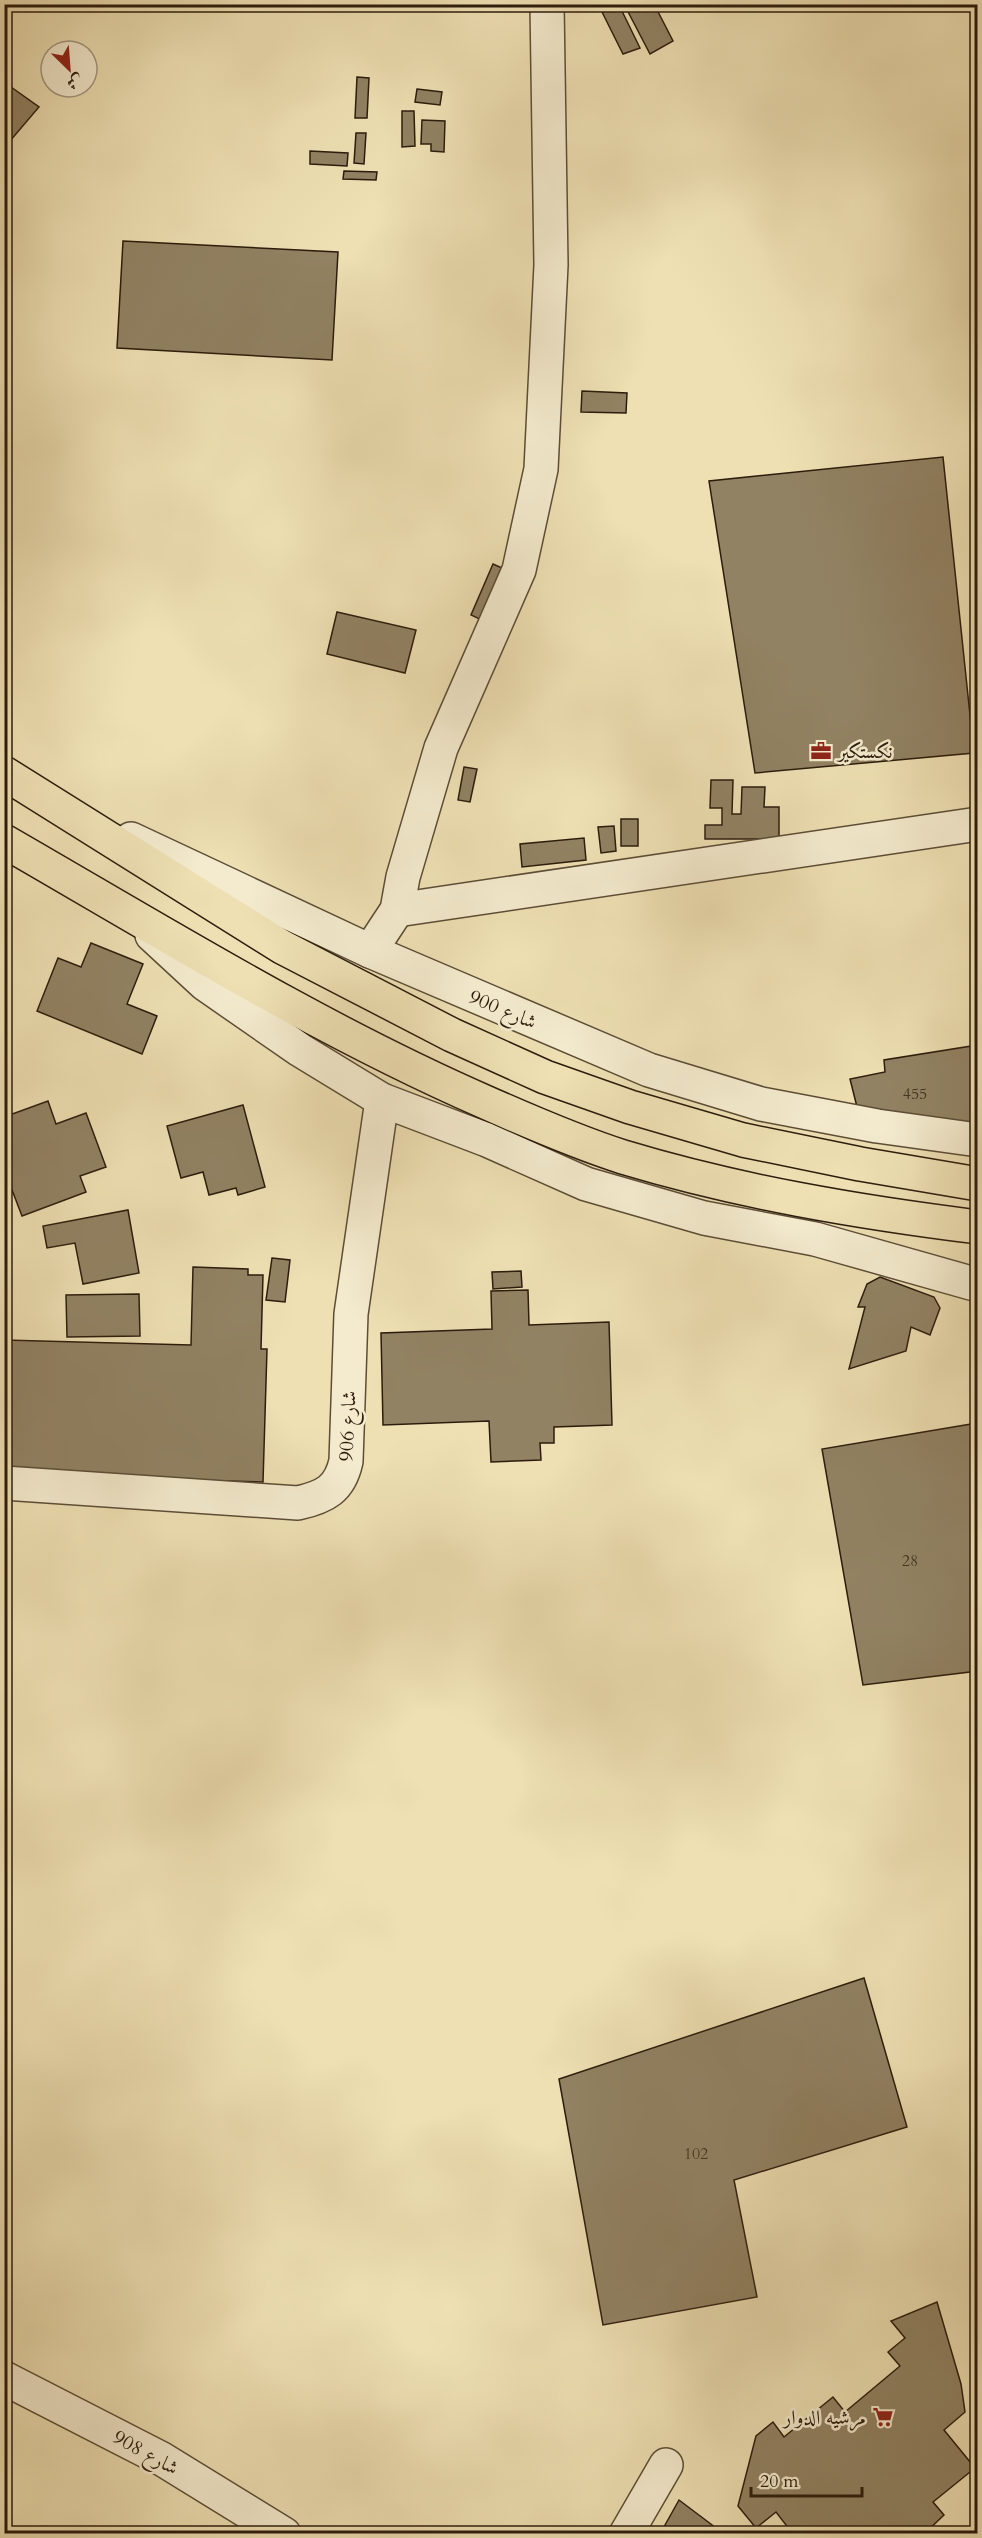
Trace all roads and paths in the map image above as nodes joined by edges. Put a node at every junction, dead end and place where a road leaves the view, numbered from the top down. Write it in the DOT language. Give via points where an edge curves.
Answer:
graph roads {
  1 [pos="547,4"];
  2 [pos="4,773"];
  3 [pos="52,803"];
  4 [pos="978,824"];
  5 [pos="4,840"];
  6 [pos="397,910"];
  7 [pos="127,911"];
  8 [pos="370,951"];
  9 [pos="382,1100"];
  10 [pos="978,1140"];
  11 [pos="978,1184"];
  12 [pos="978,1227"];
  13 [pos="978,1285"];
  14 [pos="4,1483"];
  15 [pos="4,2378"];
  16 [pos="666,2465"];
  17 [pos="284,2534"];
  18 [pos="626,2534"];
  1 -- 6 [label="street" via="551,265 541,469 519,570 441,748"];
  2 -- 3 [label="main road"];
  3 -- 8 [label="street, شارع 900"];
  3 -- 11 [label="main road" via="282,947 452,1035 545,1077 744,1140"];
  4 -- 6 [label="street"];
  5 -- 7 [label="main road"];
  6 -- 8 [label="street"];
  7 -- 9 [label="street" via="206,984 300,1050"];
  7 -- 12 [label="main road" via="314,1019 429,1077 533,1123 623,1156 746,1189 864,1213"];
  8 -- 10 [label="street, شارع 900" via="649,1070 761,1104"];
  9 -- 13 [label="street" via="586,1184 704,1218 816,1239"];
  9 -- 14 [label="street, شارع 906" via="351,1314 346,1461 342,1478 322,1495 298,1503"];
  15 -- 17 [label="street, شارع 908" via="162,2459"];
  16 -- 18 [label="street"];
}
